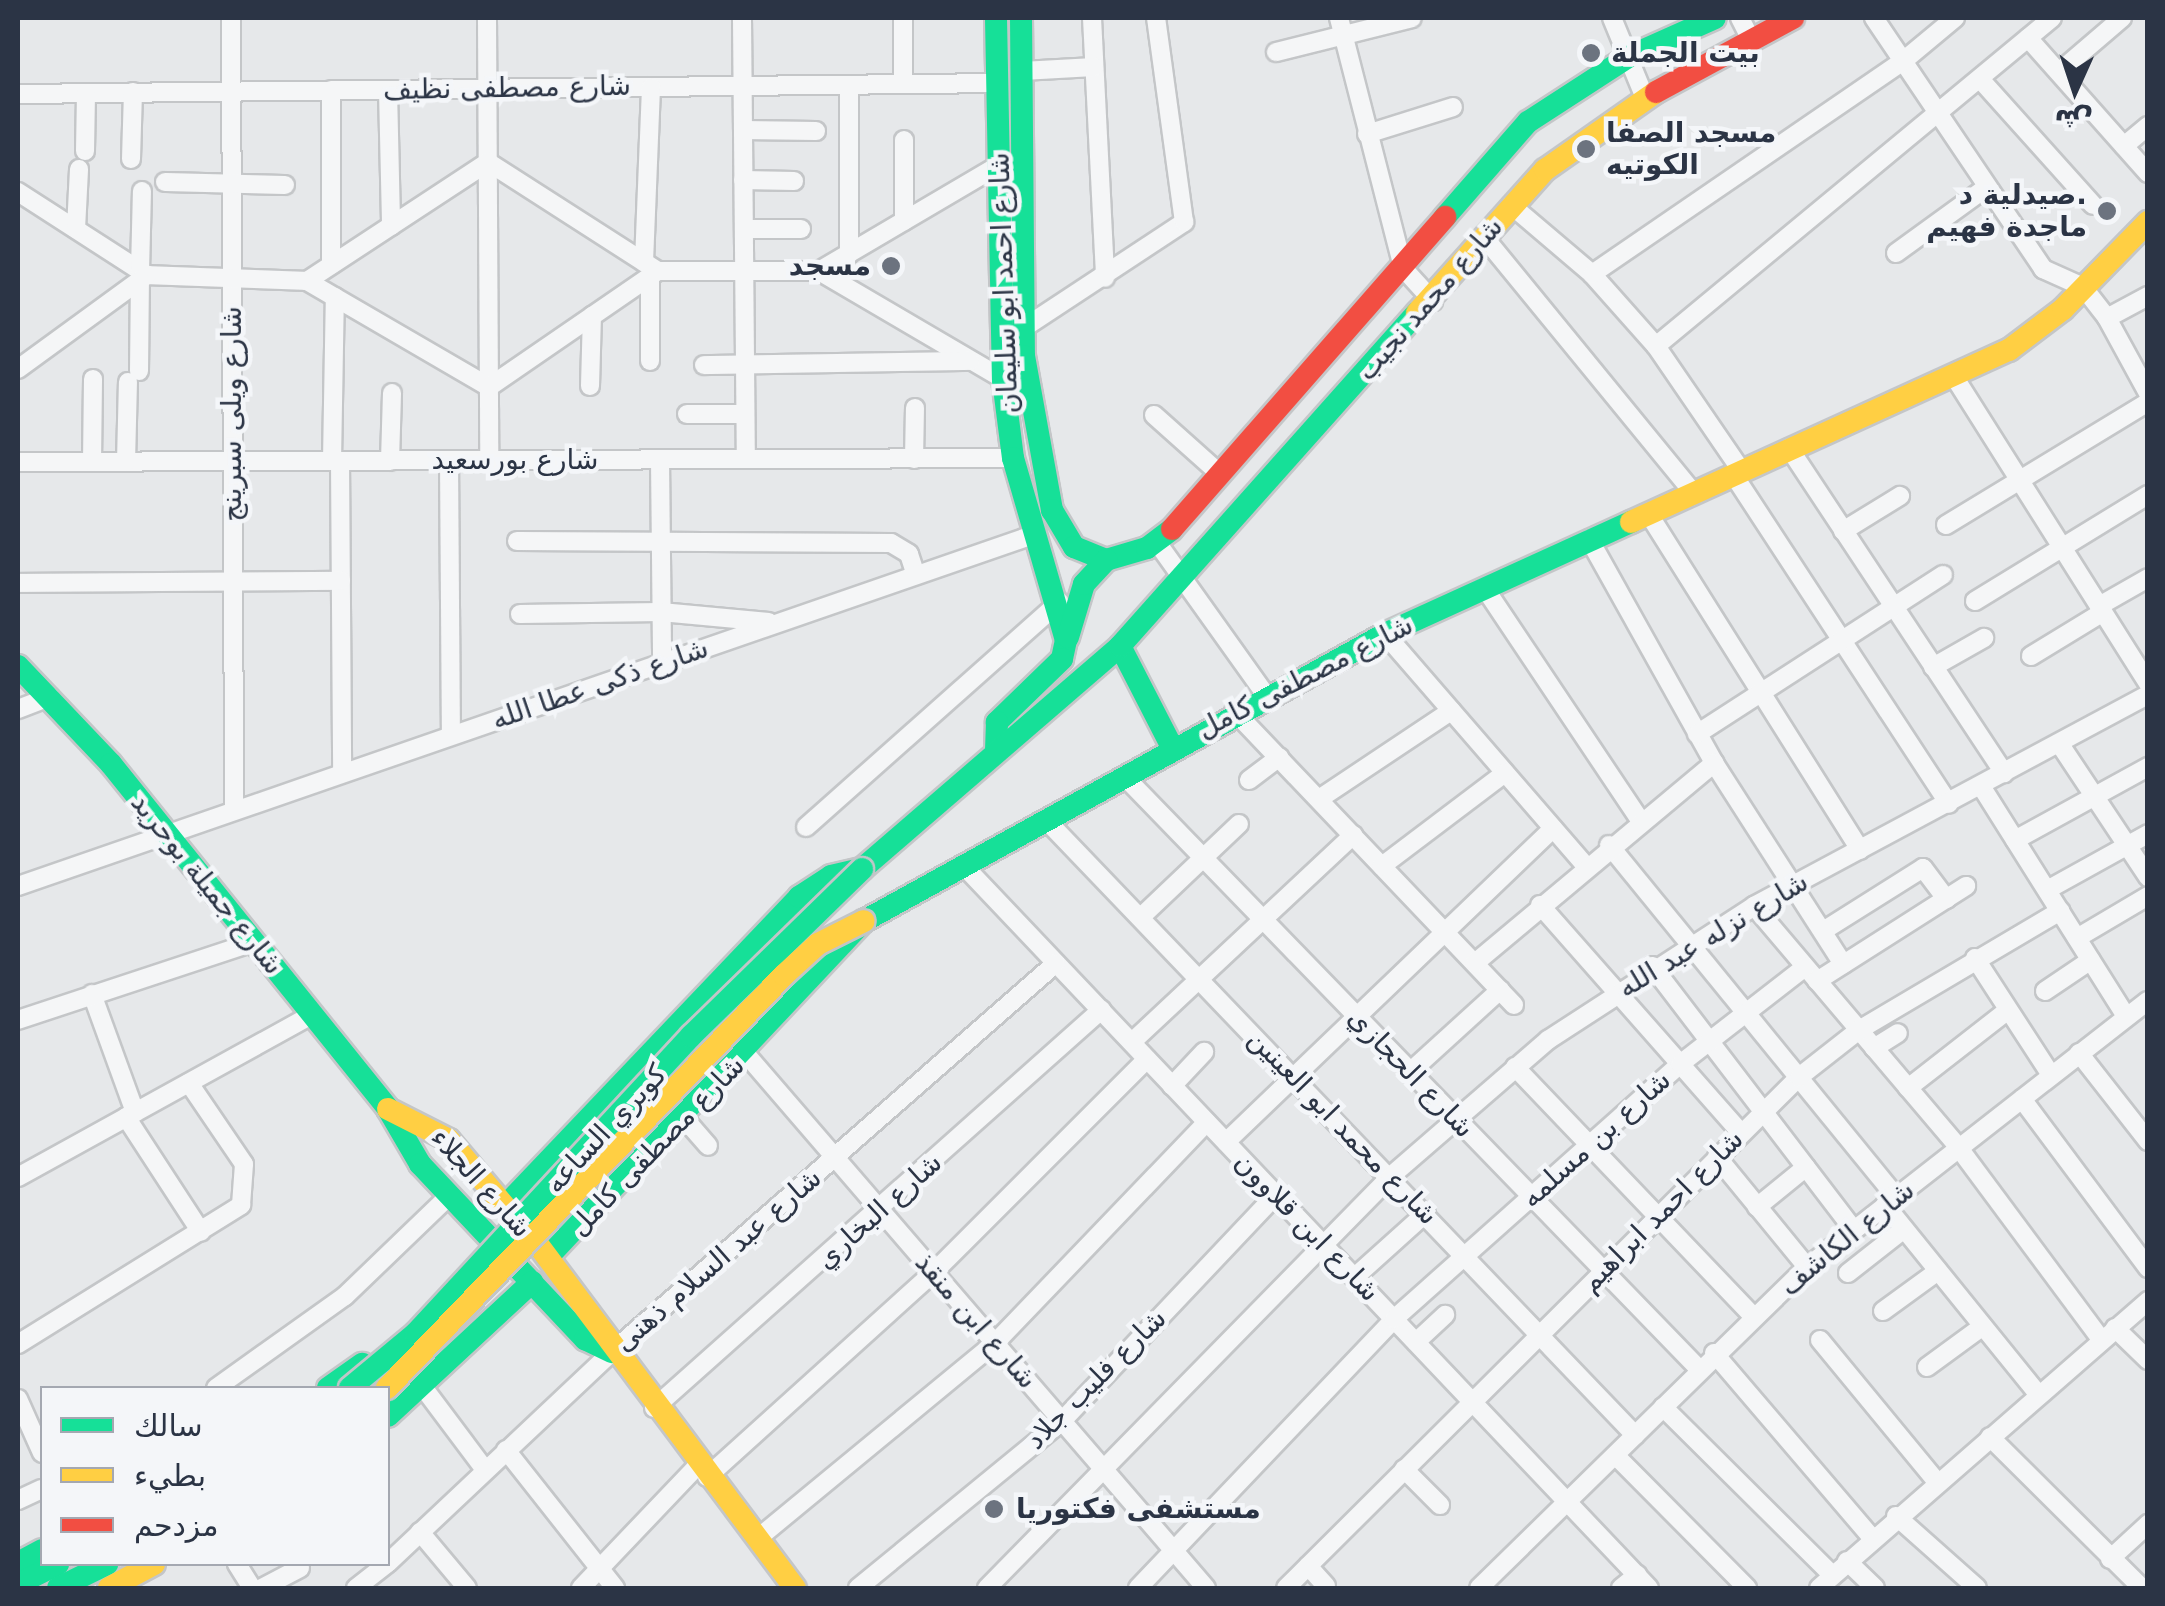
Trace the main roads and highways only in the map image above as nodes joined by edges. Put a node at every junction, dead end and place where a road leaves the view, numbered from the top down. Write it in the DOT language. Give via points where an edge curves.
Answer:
graph roads {
  1 [pos="996,18"];
  2 [pos="1021,18"];
  3 [pos="1715,18"];
  4 [pos="1793,18"];
  5 [pos="2148,222"];
  6 [pos="1106,560"];
  7 [pos="1066,640"];
  8 [pos="1120,646"];
  9 [pos="18,666"];
  10 [pos="1172,747"];
  11 [pos="996,752"];
  12 [pos="862,870"];
  13 [pos="864,922"];
  14 [pos="388,1110"];
  15 [pos="505,1206"];
  16 [pos="487,1235"];
  17 [pos="548,1257"];
  18 [pos="532,1282"];
  19 [pos="612,1352"];
  20 [pos="338,1386"];
  21 [pos="388,1386"];
  22 [pos="390,1414"];
  23 [pos="40,1551"];
  24 [pos="18,1563"];
  25 [pos="54,1566"];
  26 [pos="103,1566"];
  27 [pos="150,1566"];
  28 [pos="18,1584"];
  29 [pos="58,1588"];
  30 [pos="110,1588"];
  31 [pos="795,1588"];
  1 -- 7 [label="main road, شارع احمد ابو سليمان" via="1003,380 1013,458"];
  2 -- 6 [label="main road, شارع احمد ابو سليمان" via="1028,386 1052,510 1074,547"];
  3 -- 6 [label="main road, شارع محمد نجيب" via="1628,57 1528,122 1156,541"];
  4 -- 8 [label="main road, شارع محمد نجيب" via="1582,138 1511,204 1433,300"];
  5 -- 10 [label="main road, شارع مصطفى كامل" via="2037,332 1955,378 1484,587"];
  6 -- 7 [label="main road" via="1084,584"];
  7 -- 11 [label="main road" via="1062,659 997,722"];
  8 -- 10 [label="main road"];
  8 -- 11 [label="main road"];
  9 -- 14 [label="main road, شارع جميلة بوحريد" via="167,833"];
  10 -- 13 [label="main road, شارع مصطفى كامل"];
  11 -- 12 [label="main road"];
  12 -- 15 [label="main road" via="831,876 798,897"];
  12 -- 20 [label="main road, كوبري الساعه, bridge" via="691,1036 416,1333"];
  13 -- 17 [label="main road, شارع مصطفى كامل"];
  13 -- 21 [label="main road, كوبري الساعه, bridge" via="818,944 784,974"];
  14 -- 15 [label="main road, شارع الجلاء" via="431,1125"];
  14 -- 16 [label="main road, شارع الجلاء"];
  15 -- 17 [label="main road, شارع الجلاء"];
  16 -- 18 [label="main road, شارع الجلاء"];
  16 -- 20 [label="main road" via="403,1329"];
  17 -- 19 [label="main road, شارع الجلاء" via="603,1322"];
  18 -- 19 [label="main road, شارع الجلاء" via="590,1344"];
  18 -- 22 [label="main road"];
  19 -- 31 [label="main road, شارع الجلاء"];
  23 -- 24 [label="main road"];
  25 -- 28 [label="main road"];
  26 -- 29 [label="main road"];
  27 -- 30 [label="main road"];
}
